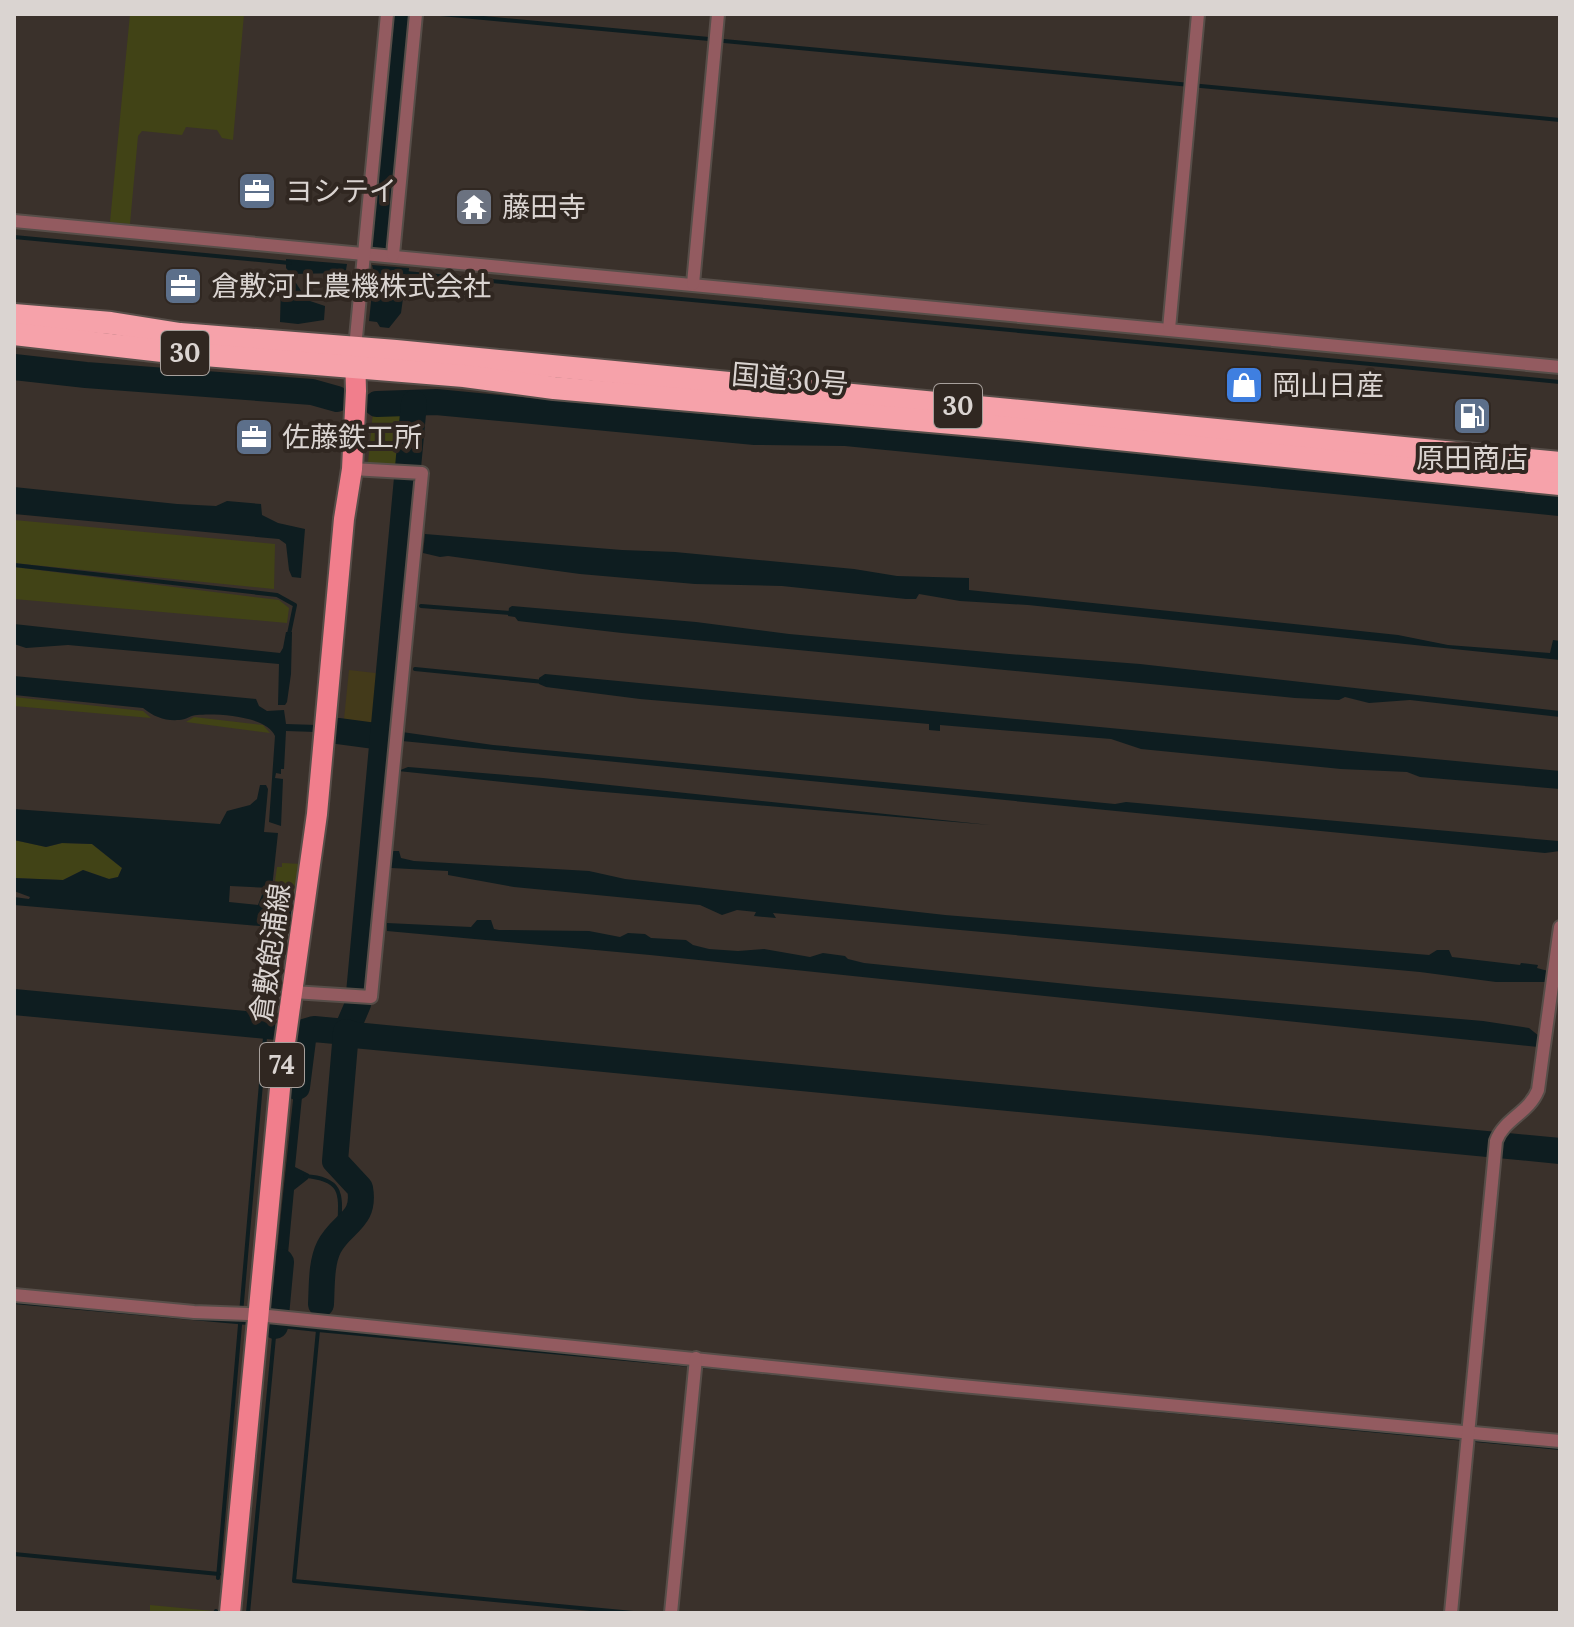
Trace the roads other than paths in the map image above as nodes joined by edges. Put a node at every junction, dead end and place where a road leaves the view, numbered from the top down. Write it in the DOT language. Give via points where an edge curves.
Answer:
graph roads {
  1 [pos="387,14"];
  2 [pos="416,14"];
  3 [pos="718,14"];
  4 [pos="1198,14"];
  5 [pos="14,221"];
  6 [pos="362,253"];
  7 [pos="393,255"];
  8 [pos="693,284"];
  9 [pos="14,315"];
  10 [pos="1169,329"];
  11 [pos="14,334"];
  12 [pos="356,358"];
  13 [pos="1560,367"];
  14 [pos="1560,463"];
  15 [pos="352,469"];
  16 [pos="1560,484"];
  17 [pos="1560,927"];
  18 [pos="293,992"];
  19 [pos="14,1295"];
  20 [pos="258,1316"];
  21 [pos="696,1358"];
  22 [pos="1469,1438"];
  23 [pos="1560,1441"];
  24 [pos="230,1613"];
  25 [pos="671,1613"];
  26 [pos="1451,1613"];
  1 -- 6 [label="street"];
  2 -- 7 [label="street"];
  3 -- 8 [label="street"];
  4 -- 10 [label="street"];
  5 -- 6 [label="street"];
  6 -- 7 [label="street"];
  6 -- 12 [label="street"];
  7 -- 8 [label="street"];
  8 -- 10 [label="street"];
  9 -- 12 [label="highway, 国道30号 / 30" via="111,323"];
  10 -- 13 [label="street"];
  11 -- 12 [label="highway, 国道30号 / 30" via="180,353"];
  12 -- 14 [label="highway, 国道30号 / 30"];
  12 -- 15 [label="main road, 倉敷飽浦線 / 74"];
  12 -- 16 [label="highway, 国道30号 / 30"];
  15 -- 18 [label="main road, 倉敷飽浦線 / 74"];
  15 -- 18 [label="street" via="422,473 371,997"];
  17 -- 22 [label="street" via="1538,1090 1533,1102 1504,1126 1495,1146"];
  18 -- 20 [label="main road, 倉敷飽浦線 / 74"];
  19 -- 20 [label="street"];
  20 -- 21 [label="street"];
  20 -- 24 [label="main road, 倉敷飽浦線 / 74"];
  21 -- 22 [label="street"];
  21 -- 25 [label="street"];
  22 -- 23 [label="street"];
  22 -- 26 [label="street"];
}
